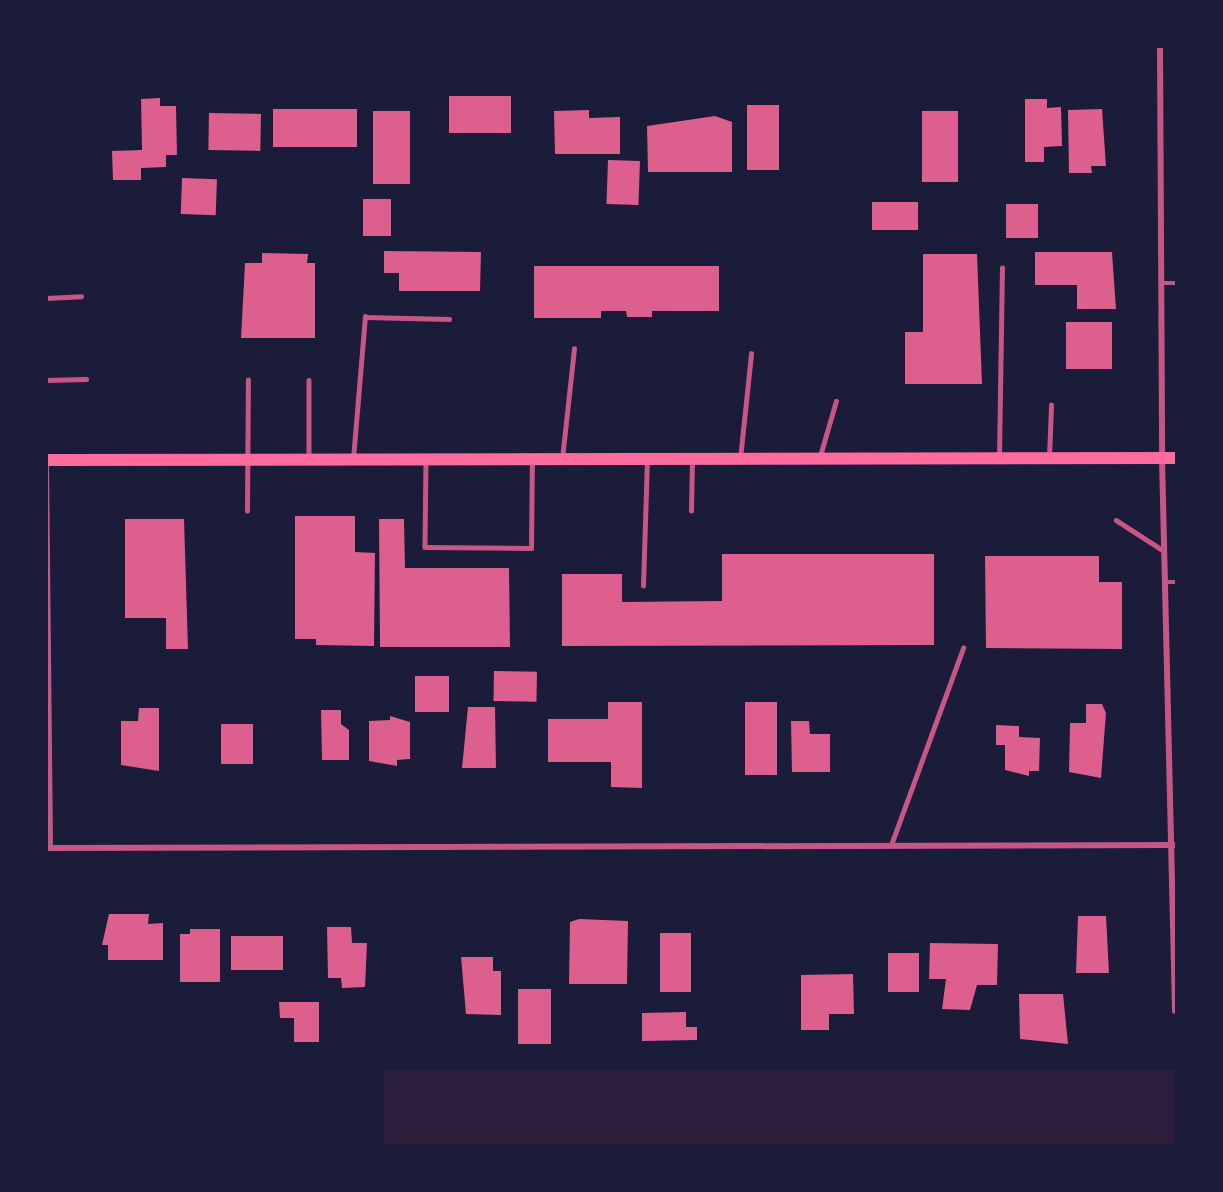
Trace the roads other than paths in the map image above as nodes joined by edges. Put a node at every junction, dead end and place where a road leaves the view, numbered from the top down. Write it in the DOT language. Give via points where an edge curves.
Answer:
graph roads {
  1 [pos="1160,46"];
  2 [pos="1002,268"];
  3 [pos="1161,283"];
  4 [pos="1176,283"];
  5 [pos="81,296"];
  6 [pos="46,298"];
  7 [pos="449,319"];
  8 [pos="574,349"];
  9 [pos="751,354"];
  10 [pos="86,379"];
  11 [pos="46,380"];
  12 [pos="248,380"];
  13 [pos="309,380"];
  14 [pos="836,401"];
  15 [pos="1051,405"];
  16 [pos="999,458"];
  17 [pos="1049,458"];
  18 [pos="1162,458"];
  19 [pos="1176,458"];
  20 [pos="245,459"];
  21 [pos="309,459"];
  22 [pos="353,459"];
  23 [pos="426,459"];
  24 [pos="532,459"];
  25 [pos="562,459"];
  26 [pos="647,459"];
  27 [pos="692,459"];
  28 [pos="740,459"];
  29 [pos="819,459"];
  30 [pos="46,461"];
  31 [pos="247,511"];
  32 [pos="691,511"];
  33 [pos="1116,520"];
  34 [pos="1164,550"];
  35 [pos="47,569"];
  36 [pos="1164,582"];
  37 [pos="1176,582"];
  38 [pos="643,586"];
  39 [pos="963,648"];
  40 [pos="48,693"];
  41 [pos="891,845"];
  42 [pos="1173,845"];
  43 [pos="48,848"];
  44 [pos="1175,1011"];
  1 -- 3 [label="street"];
  2 -- 16 [label="lane"];
  3 -- 4 [label="lane"];
  3 -- 18 [label="street"];
  5 -- 6 [label="lane"];
  7 -- 22 [label="lane" via="365,317"];
  8 -- 25 [label="lane"];
  9 -- 28 [label="lane"];
  10 -- 11 [label="lane"];
  12 -- 20 [label="lane"];
  13 -- 21 [label="lane"];
  14 -- 29 [label="lane"];
  15 -- 17 [label="lane"];
  16 -- 17 [label="main road"];
  16 -- 29 [label="main road"];
  17 -- 18 [label="main road"];
  18 -- 19 [label="main road"];
  18 -- 34 [label="street"];
  20 -- 21 [label="main road"];
  20 -- 30 [label="main road"];
  20 -- 31 [label="lane"];
  21 -- 22 [label="main road"];
  22 -- 23 [label="main road"];
  23 -- 24 [label="main road"];
  23 -- 24 [label="lane" via="425,547 531,548"];
  24 -- 25 [label="main road"];
  25 -- 26 [label="main road"];
  26 -- 27 [label="main road"];
  26 -- 38 [label="lane"];
  27 -- 28 [label="main road"];
  27 -- 32 [label="lane"];
  28 -- 29 [label="main road"];
  30 -- 35 [label="street"];
  33 -- 34 [label="lane"];
  34 -- 36 [label="street"];
  35 -- 40 [label="street"];
  36 -- 37 [label="lane"];
  36 -- 42 [label="street"];
  39 -- 41 [label="lane"];
  40 -- 43 [label="street"];
  41 -- 42 [label="street"];
  41 -- 43 [label="street"];
  42 -- 44 [label="street"];
}
